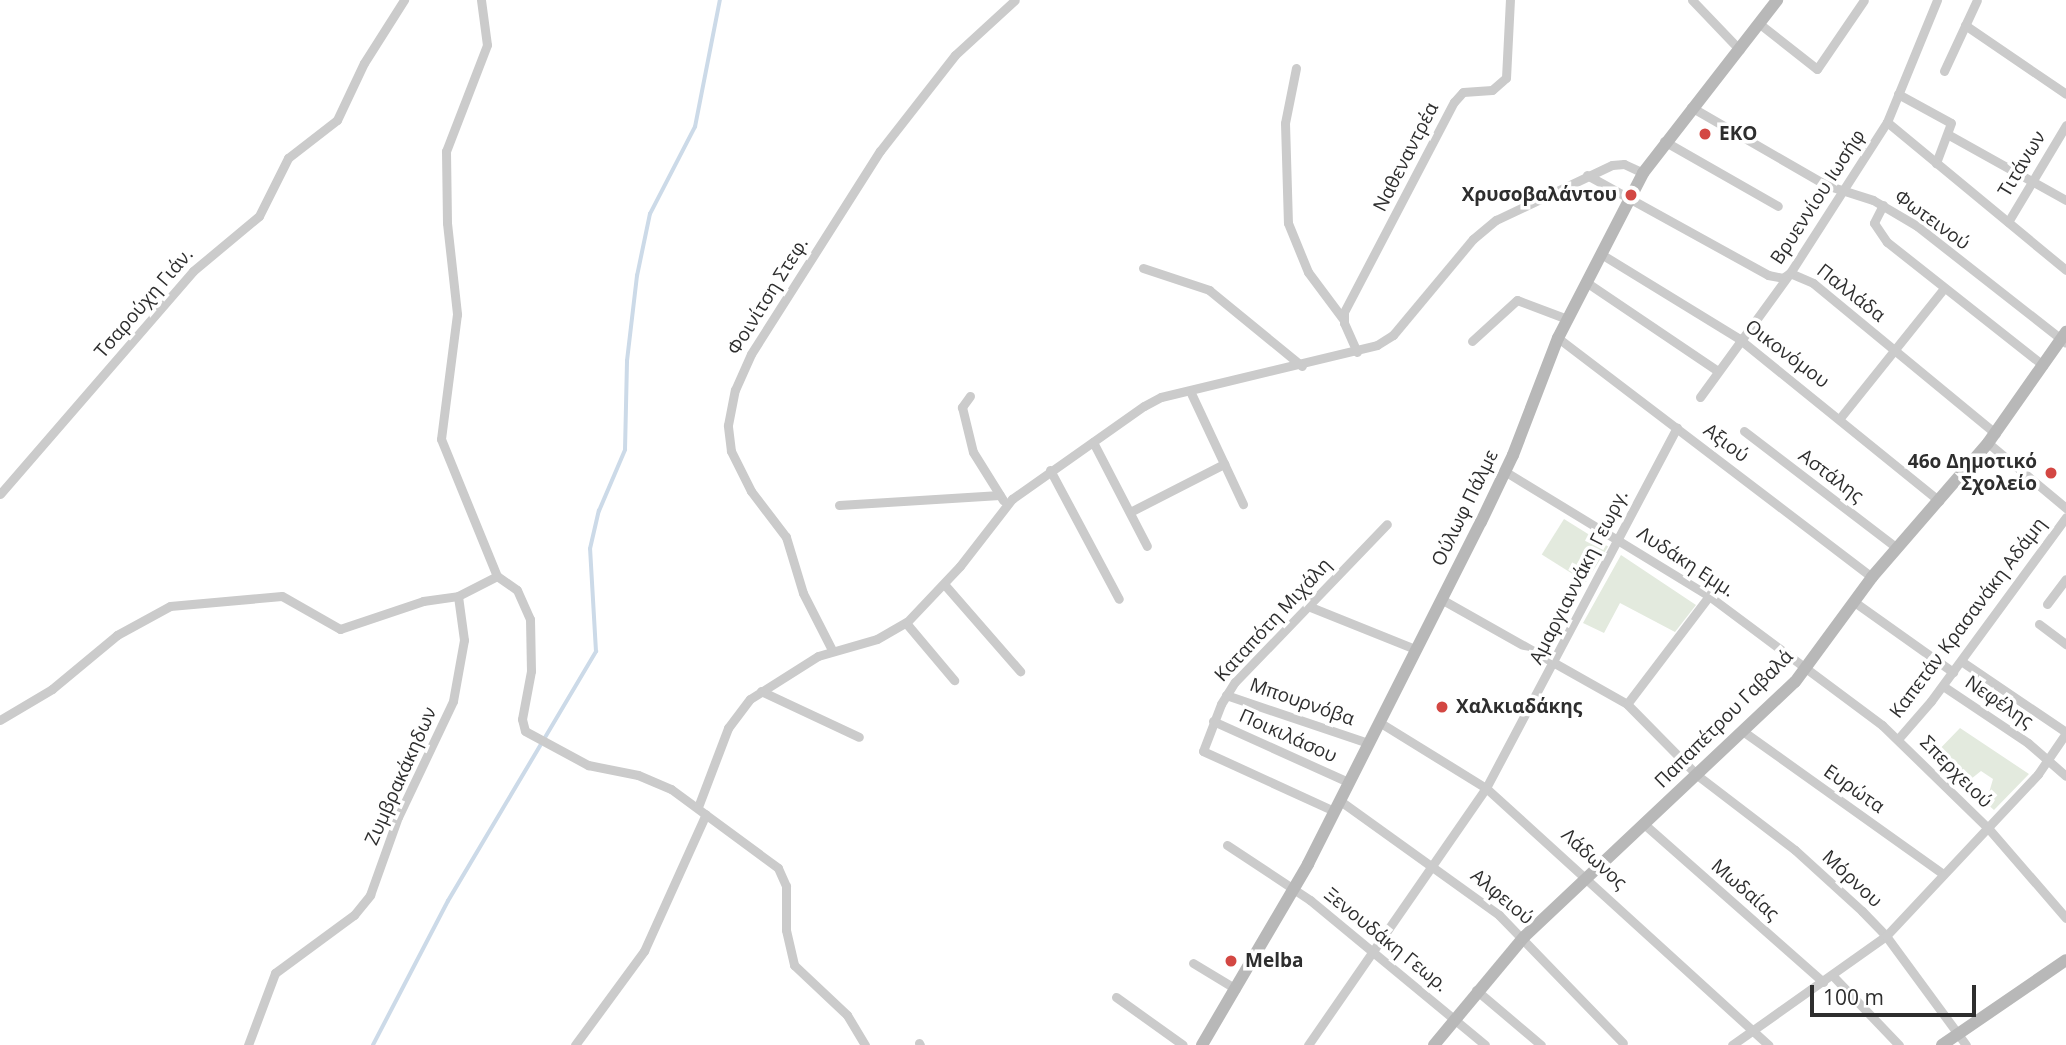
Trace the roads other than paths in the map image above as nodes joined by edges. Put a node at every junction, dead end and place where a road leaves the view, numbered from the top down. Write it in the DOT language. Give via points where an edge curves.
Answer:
graph roads {
  1 [pos="404,0"];
  2 [pos="481,0"];
  3 [pos="1015,0"];
  4 [pos="1510,0"];
  5 [pos="1692,0"];
  6 [pos="1777,0"];
  7 [pos="1864,0"];
  8 [pos="1937,0"];
  9 [pos="1977,0"];
  10 [pos="1761,25"];
  11 [pos="1965,25"];
  12 [pos="1740,50"];
  13 [pos="1296,68"];
  14 [pos="1944,71"];
  15 [pos="2066,93"];
  16 [pos="1898,94"];
  17 [pos="1691,107"];
  18 [pos="1887,121"];
  19 [pos="2066,125"];
  20 [pos="1949,135"];
  21 [pos="1664,141"];
  22 [pos="1936,163"];
  23 [pos="1643,173"];
  24 [pos="1587,175"];
  25 [pos="2031,183"];
  26 [pos="1839,191"];
  27 [pos="1631,197"];
  28 [pos="2066,200"];
  29 [pos="1883,205"];
  30 [pos="1778,206"];
  31 [pos="2008,222"];
  32 [pos="1601,254"];
  33 [pos="1143,268"];
  34 [pos="2066,270"];
  35 [pos="1790,273"];
  36 [pos="1586,282"];
  37 [pos="1944,288"];
  38 [pos="1343,319"];
  39 [pos="1567,319"];
  40 [pos="1558,338"];
  41 [pos="2064,338"];
  42 [pos="1741,340"];
  43 [pos="1472,341"];
  44 [pos="1895,350"];
  45 [pos="1357,352"];
  46 [pos="2043,365"];
  47 [pos="1302,366"];
  48 [pos="1718,371"];
  49 [pos="1190,391"];
  50 [pos="970,396"];
  51 [pos="1700,397"];
  52 [pos="1840,418"];
  53 [pos="1677,428"];
  54 [pos="1744,431"];
  55 [pos="1992,438"];
  56 [pos="1093,442"];
  57 [pos="1224,464"];
  58 [pos="1050,470"];
  59 [pos="1506,472"];
  60 [pos="0,494"];
  61 [pos="1000,495"];
  62 [pos="1939,501"];
  63 [pos="1243,504"];
  64 [pos="839,505"];
  65 [pos="1006,505"];
  66 [pos="2066,508"];
  67 [pos="1130,512"];
  68 [pos="2066,517"];
  69 [pos="1387,524"];
  70 [pos="1618,540"];
  71 [pos="1147,546"];
  72 [pos="1897,548"];
  73 [pos="498,576"];
  74 [pos="1872,577"];
  75 [pos="2066,579"];
  76 [pos="944,584"];
  77 [pos="458,596"];
  78 [pos="1709,596"];
  79 [pos="1119,599"];
  80 [pos="1441,599"];
  81 [pos="1853,601"];
  82 [pos="2047,604"];
  83 [pos="1308,606"];
  84 [pos="906,624"];
  85 [pos="2039,624"];
  86 [pos="2066,644"];
  87 [pos="1415,649"];
  88 [pos="832,650"];
  89 [pos="1961,661"];
  90 [pos="1555,662"];
  91 [pos="1805,669"];
  92 [pos="1020,671"];
  93 [pos="1952,672"];
  94 [pos="954,680"];
  95 [pos="1943,686"];
  96 [pos="761,691"];
  97 [pos="1226,695"];
  98 [pos="1627,704"];
  99 [pos="0,720"];
  100 [pos="1213,721"];
  101 [pos="1379,722"];
  102 [pos="1744,732"];
  103 [pos="2066,732"];
  104 [pos="859,737"];
  105 [pos="1898,739"];
  106 [pos="1368,743"];
  107 [pos="1203,751"];
  108 [pos="2050,760"];
  109 [pos="1697,775"];
  110 [pos="2066,776"];
  111 [pos="1348,782"];
  112 [pos="1486,788"];
  113 [pos="1337,806"];
  114 [pos="698,807"];
  115 [pos="706,814"];
  116 [pos="1644,824"];
  117 [pos="1988,828"];
  118 [pos="1227,845"];
  119 [pos="1435,867"];
  120 [pos="1943,874"];
  121 [pos="1588,877"];
  122 [pos="1295,888"];
  123 [pos="2066,918"];
  124 [pos="1886,936"];
  125 [pos="1524,937"];
  126 [pos="1375,953"];
  127 [pos="2066,960"];
  128 [pos="1193,963"];
  129 [pos="1832,975"];
  130 [pos="1823,982"];
  131 [pos="1236,989"];
  132 [pos="1476,990"];
  133 [pos="1116,997"];
  134 [pos="1454,1018"];
  135 [pos="1754,1029"];
  136 [pos="1958,1033"];
  137 [pos="1623,1043"];
  138 [pos="248,1045"];
  139 [pos="575,1045"];
  140 [pos="865,1045"];
  141 [pos="1184,1045"];
  142 [pos="1202,1045"];
  143 [pos="1308,1045"];
  144 [pos="1434,1045"];
  145 [pos="1485,1045"];
  146 [pos="1541,1045"];
  147 [pos="1732,1045"];
  148 [pos="1768,1045"];
  149 [pos="1899,1045"];
  150 [pos="1942,1045"];
  151 [pos="1966,1045"];
  1 -- 60 [label="street, Τσαρούχη Γιάν." via="364,63 337,121 289,158 259,216 193,271"];
  2 -- 73 [label="street" via="488,33 486,49 446,151 447,232 457,301 441,439"];
  3 -- 88 [label="street, Φοινίτση Στεφ." via="955,55 880,151 751,354 735,390 728,431 734,460 756,499 786,537 803,593"];
  4 -- 38 [label="street, Ναθεναντρέα" via="1506,78 1492,90 1463,92 1454,102"];
  5 -- 12 [label="street"];
  6 -- 10 [label="street, Ούλωφ Πάλμε"];
  7 -- 10 [label="street" via="1817,69"];
  8 -- 16 [label="street, Βρυεννίου Ιωσήφ"];
  9 -- 11 [label="street"];
  10 -- 12 [label="street, Ούλωφ Πάλμε"];
  11 -- 14 [label="street"];
  11 -- 15 [label="street"];
  12 -- 17 [label="street, Ούλωφ Πάλμε"];
  13 -- 38 [label="street" via="1285,123 1287,223 1308,272"];
  16 -- 18 [label="street, Βρυεννίου Ιωσήφ"];
  16 -- 20 [label="street" via="1948,119 1952,125"];
  17 -- 21 [label="street, Ούλωφ Πάλμε"];
  17 -- 26 [label="street, Φωτεινού"];
  18 -- 22 [label="street"];
  18 -- 26 [label="street, Βρυεννίου Ιωσήφ"];
  19 -- 25 [label="street, Τιτάνων"];
  20 -- 22 [label="street"];
  20 -- 25 [label="street"];
  21 -- 23 [label="street, Ούλωφ Πάλμε"];
  21 -- 30 [label="street"];
  22 -- 31 [label="street"];
  23 -- 24 [label="street" via="1616,164"];
  23 -- 27 [label="street, Ούλωφ Πάλμε"];
  24 -- 27 [label="street, Παλλάδα"];
  24 -- 45 [label="street" via="1486,226 1393,335"];
  25 -- 28 [label="street"];
  25 -- 31 [label="street, Τιτάνων"];
  26 -- 29 [label="street, Φωτεινού"];
  26 -- 35 [label="street, Βρυεννίου Ιωσήφ"];
  27 -- 32 [label="street, Ούλωφ Πάλμε"];
  27 -- 35 [label="street, Παλλάδα" via="1768,275 1783,278"];
  29 -- 37 [label="street" via="1874,223 1877,231"];
  29 -- 41 [label="street, Φωτεινού" via="1934,238"];
  31 -- 34 [label="street"];
  32 -- 36 [label="street, Ούλωφ Πάλμε"];
  32 -- 42 [label="street, Οικονόμου"];
  33 -- 47 [label="street" via="1204,287"];
  35 -- 42 [label="street, Βρυεννίου Ιωσήφ"];
  35 -- 44 [label="street, Παλλάδα" via="1821,289"];
  36 -- 39 [label="street, Ούλωφ Πάλμε"];
  36 -- 48 [label="street"];
  37 -- 44 [label="street"];
  37 -- 46 [label="street"];
  38 -- 45 [label="street"];
  39 -- 40 [label="street, Ούλωφ Πάλμε"];
  39 -- 43 [label="street" via="1517,300"];
  40 -- 53 [label="street, Αξιού"];
  40 -- 59 [label="street, Ούλωφ Πάλμε"];
  41 -- 46 [label="street, Παπαπέτρου Γαβαλά"];
  42 -- 48 [label="street, Βρυεννίου Ιωσήφ"];
  42 -- 52 [label="street, Οικονόμου"];
  44 -- 52 [label="street"];
  44 -- 55 [label="street, Παλλάδα"];
  45 -- 47 [label="street"];
  46 -- 55 [label="street, Παπαπέτρου Γαβαλά"];
  47 -- 49 [label="street"];
  48 -- 51 [label="street, Βρυεννίου Ιωσήφ"];
  49 -- 56 [label="street" via="1153,400"];
  49 -- 57 [label="street"];
  50 -- 61 [label="street" via="962,407 973,452"];
  52 -- 62 [label="street, Οικονόμου"];
  53 -- 70 [label="street, Αμαργιαννάκη Γεωργ."];
  53 -- 74 [label="street, Αξιού"];
  54 -- 72 [label="street, Αστάλης"];
  55 -- 62 [label="street, Παπαπέτρου Γαβαλά"];
  55 -- 66 [label="street, Παλλάδα"];
  56 -- 58 [label="street"];
  56 -- 67 [label="street"];
  57 -- 63 [label="street"];
  57 -- 67 [label="street"];
  58 -- 65 [label="street"];
  58 -- 79 [label="street"];
  59 -- 70 [label="street, Λυδάκη Εμμ."];
  59 -- 80 [label="street, Ούλωφ Πάλμε"];
  61 -- 64 [label="street"];
  61 -- 65 [label="street"];
  62 -- 72 [label="street, Παπαπέτρου Γαβαλά"];
  65 -- 76 [label="street"];
  67 -- 71 [label="street"];
  68 -- 89 [label="street, Καπετάν Κρασανάκη Αδάμη"];
  69 -- 83 [label="street, Καταπότη Μιχάλη"];
  70 -- 78 [label="street, Λυδάκη Εμμ."];
  70 -- 90 [label="street, Αμαργιαννάκη Γεωργ."];
  72 -- 74 [label="street, Παπαπέτρου Γαβαλά"];
  73 -- 77 [label="street"];
  73 -- 114 [label="street" via="517,590 530,619 531,671 522,722 529,734 588,765 656,782"];
  74 -- 81 [label="street, Παπαπέτρου Γαβαλά"];
  75 -- 82 [label="street"];
  76 -- 84 [label="street"];
  76 -- 92 [label="street"];
  77 -- 99 [label="street" via="424,601 340,629 282,596 170,606 117,635 52,689"];
  77 -- 138 [label="street, Ζυμβρακάκηδων" via="464,640 453,701 398,817 370,895 346,921 302,948 275,973"];
  78 -- 91 [label="street, Λυδάκη Εμμ."];
  78 -- 98 [label="street"];
  80 -- 87 [label="street, Ούλωφ Πάλμε"];
  80 -- 90 [label="street, Μόρνου"];
  81 -- 91 [label="street, Παπαπέτρου Γαβαλά"];
  81 -- 93 [label="street, Νεφέλης"];
  83 -- 87 [label="street"];
  83 -- 97 [label="street, Καταπότη Μιχάλη"];
  84 -- 88 [label="street" via="877,639"];
  84 -- 94 [label="street"];
  85 -- 86 [label="street"];
  87 -- 101 [label="street, Ούλωφ Πάλμε"];
  88 -- 96 [label="street"];
  89 -- 93 [label="street, Καπετάν Κρασανάκη Αδάμη"];
  89 -- 103 [label="street, Νεφέλης"];
  90 -- 98 [label="street, Μόρνου"];
  90 -- 112 [label="street, Αμαργιαννάκη Γεωργ."];
  91 -- 102 [label="street, Παπαπέτρου Γαβαλά"];
  91 -- 105 [label="street, Σπερχειού"];
  93 -- 95 [label="street, Καπετάν Κρασανάκη Αδάμη"];
  95 -- 105 [label="street, Καπετάν Κρασανάκη Αδάμη"];
  95 -- 108 [label="street, Νεφέλης"];
  96 -- 104 [label="street"];
  96 -- 114 [label="street" via="731,722"];
  97 -- 100 [label="street, Καταπότη Μιχάλη"];
  97 -- 106 [label="street, Μπουρνόβα"];
  98 -- 109 [label="street, Μόρνου"];
  100 -- 107 [label="street, Καταπότη Μιχάλη"];
  100 -- 111 [label="street, Ποικιλάσου"];
  101 -- 106 [label="street, Ούλωφ Πάλμε"];
  101 -- 112 [label="street, Λάδωνος"];
  102 -- 109 [label="street, Παπαπέτρου Γαβαλά"];
  102 -- 120 [label="street, Ευρώτα"];
  103 -- 108 [label="street"];
  105 -- 117 [label="street, Σπερχειού"];
  106 -- 111 [label="street, Ούλωφ Πάλμε"];
  107 -- 113 [label="street, Αλφειού"];
  108 -- 110 [label="street, Νεφέλης"];
  108 -- 117 [label="street"];
  109 -- 116 [label="street, Παπαπέτρου Γαβαλά"];
  109 -- 124 [label="street, Μόρνου" via="1795,850"];
  111 -- 113 [label="street, Ούλωφ Πάλμε"];
  112 -- 119 [label="street, Αμαργιαννάκη Γεωργ."];
  112 -- 121 [label="street, Λάδωνος"];
  113 -- 119 [label="street, Αλφειού"];
  113 -- 122 [label="street, Ούλωφ Πάλμε"];
  114 -- 115 [label="street"];
  115 -- 139 [label="street" via="644,951"];
  115 -- 140 [label="street" via="782,874 792,959 802,976 846,1015"];
  116 -- 121 [label="street, Παπαπέτρου Γαβαλά"];
  116 -- 130 [label="street, Μωδαίας"];
  117 -- 120 [label="street"];
  117 -- 123 [label="street, Σπερχειού"];
  118 -- 122 [label="street, Ξενουδάκη Γεωρ."];
  119 -- 125 [label="street, Αλφειού"];
  119 -- 126 [label="street, Αμαργιαννάκη Γεωργ."];
  120 -- 124 [label="street"];
  121 -- 125 [label="street, Παπαπέτρου Γαβαλά"];
  121 -- 135 [label="street, Λάδωνος"];
  122 -- 126 [label="street, Ξενουδάκη Γεωρ."];
  122 -- 131 [label="street, Ούλωφ Πάλμε"];
  124 -- 129 [label="street"];
  124 -- 136 [label="street, Μόρνου"];
  125 -- 132 [label="street, Παπαπέτρου Γαβαλά"];
  125 -- 137 [label="street, Αλφειού"];
  126 -- 134 [label="street, Ξενουδάκη Γεωρ."];
  126 -- 143 [label="street, Αμαργιαννάκη Γεωργ."];
  127 -- 136 [label="street"];
  128 -- 131 [label="street"];
  129 -- 130 [label="street"];
  129 -- 149 [label="street"];
  130 -- 135 [label="street"];
  131 -- 142 [label="street, Ούλωφ Πάλμε"];
  132 -- 134 [label="street, Παπαπέτρου Γαβαλά"];
  132 -- 146 [label="street"];
  133 -- 141 [label="street"];
  134 -- 144 [label="street, Παπαπέτρου Γαβαλά"];
  134 -- 145 [label="street, Ξενουδάκη Γεωρ."];
  135 -- 147 [label="street"];
  135 -- 148 [label="street, Λάδωνος"];
  136 -- 150 [label="street"];
  136 -- 151 [label="street, Μόρνου"];
}
